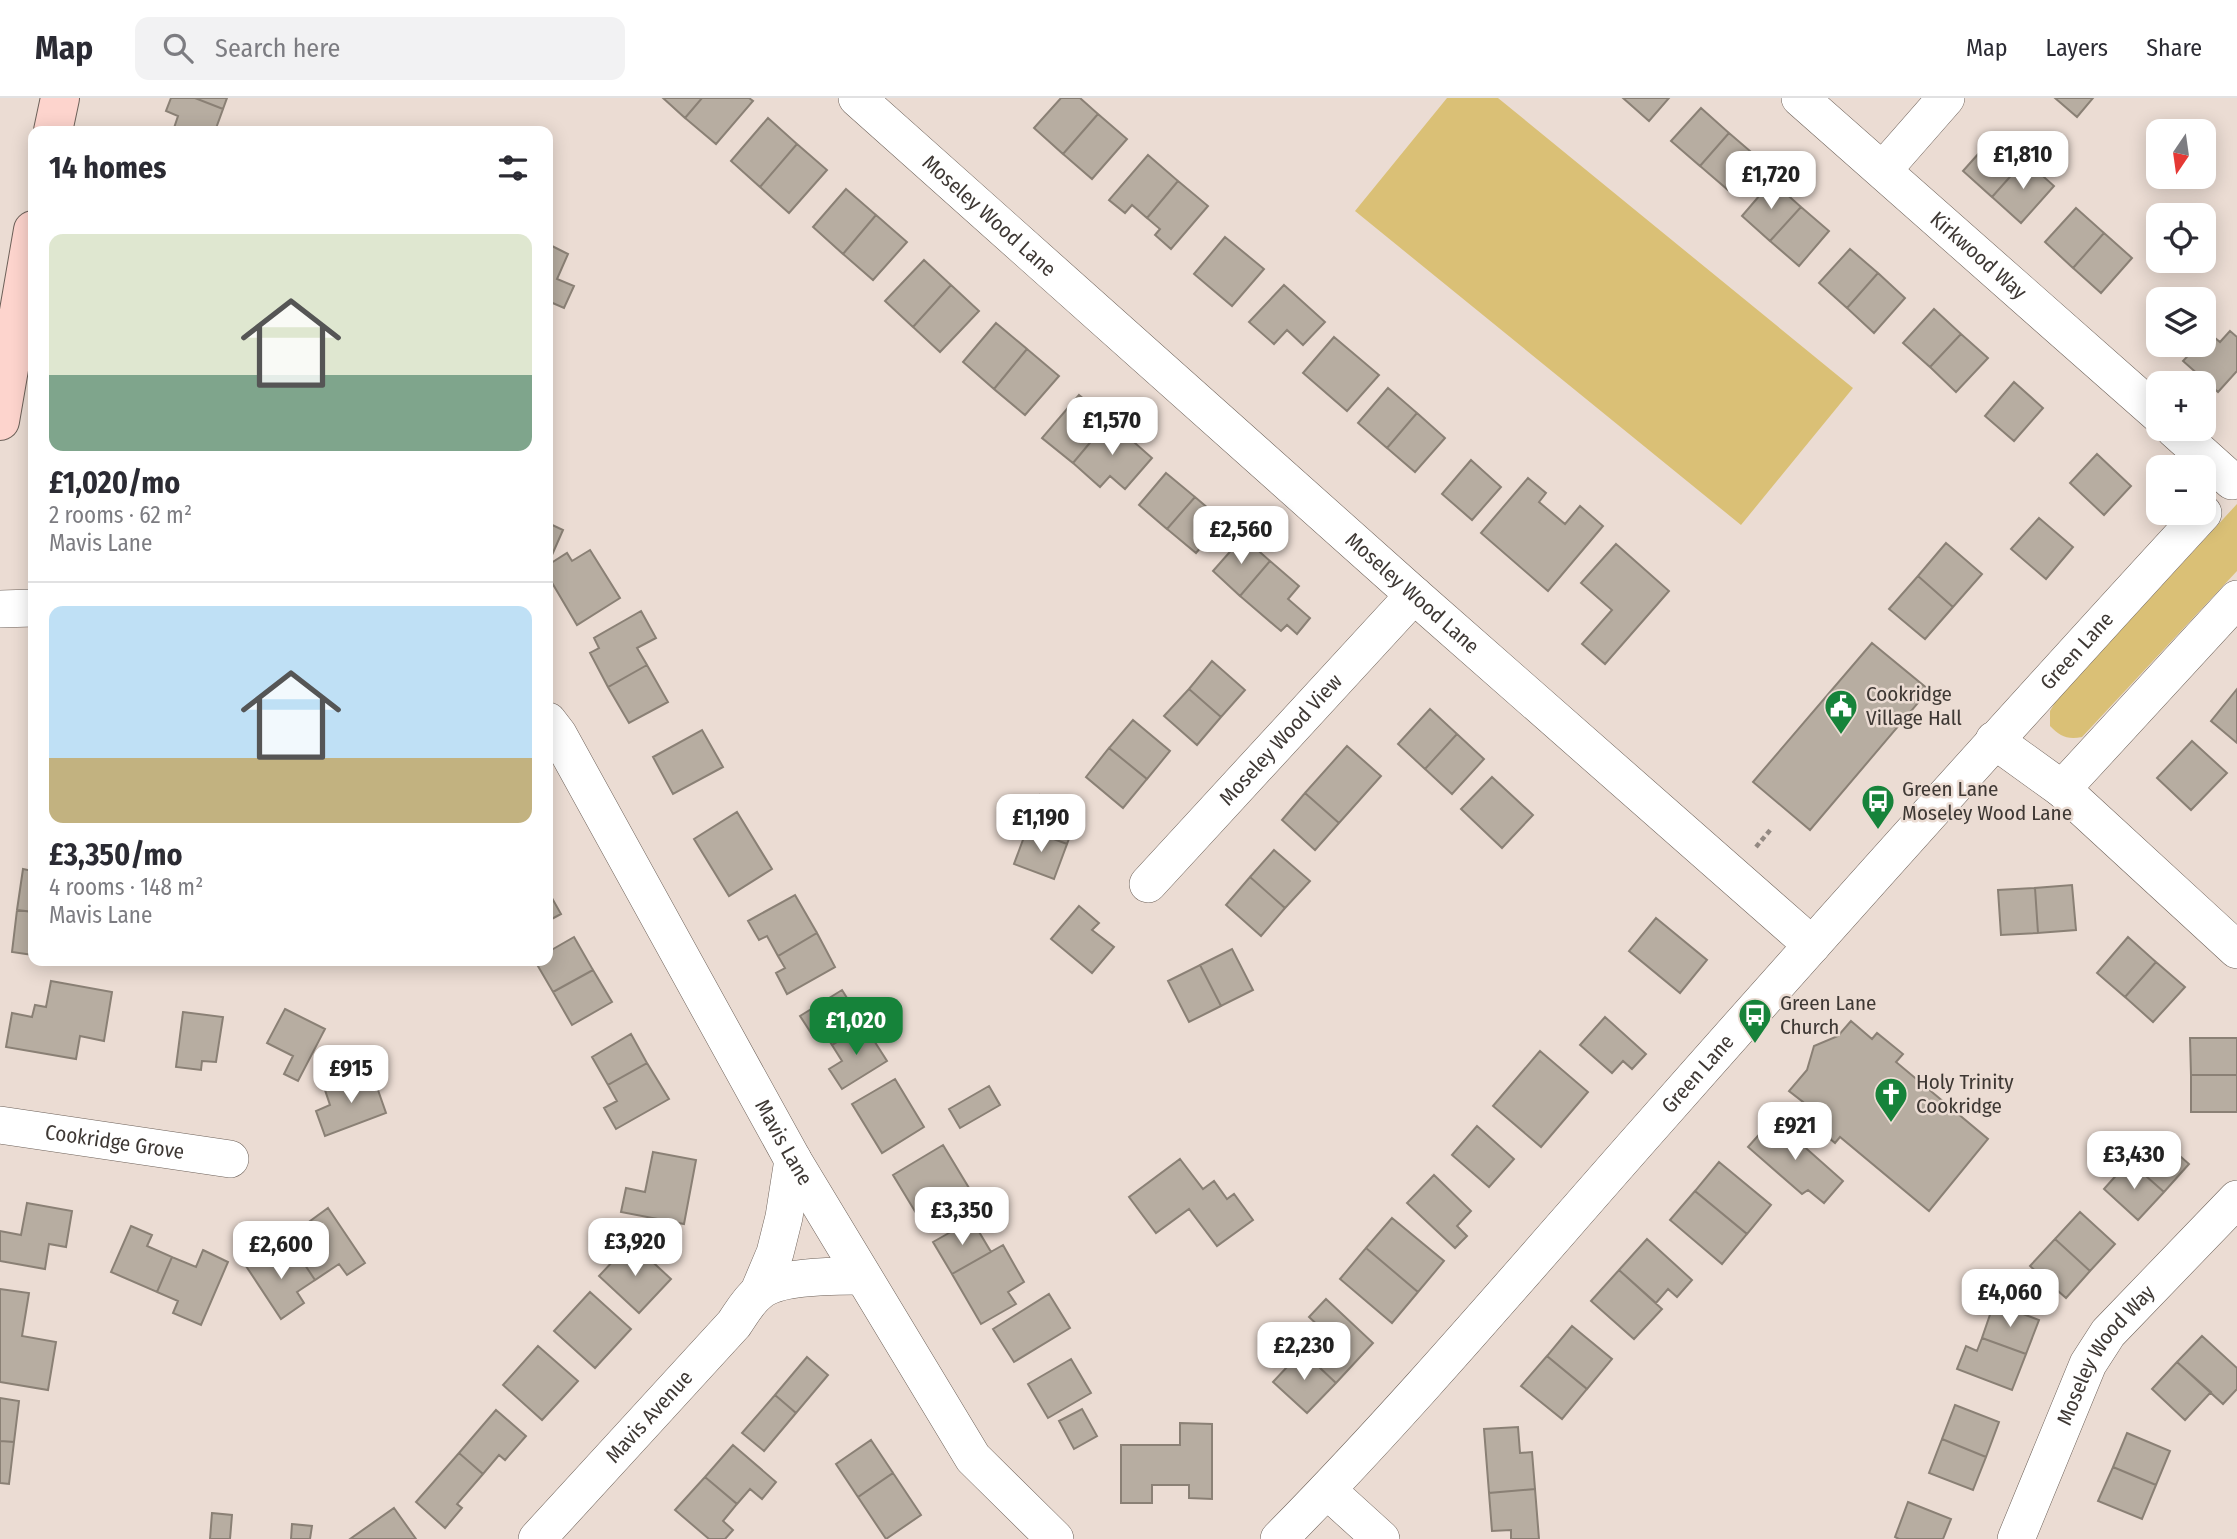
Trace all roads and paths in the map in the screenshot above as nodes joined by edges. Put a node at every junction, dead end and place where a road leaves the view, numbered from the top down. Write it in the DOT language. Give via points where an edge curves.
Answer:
graph roads {
  1 [pos="60,98"];
  2 [pos="857,98"];
  3 [pos="1800,98"];
  4 [pos="1946,98"];
  5 [pos="54,126"];
  6 [pos="1883,170"];
  7 [pos="28,259"];
  8 [pos="2146,403"];
  9 [pos="0,421"];
  10 [pos="2189,441"];
  11 [pos="2235,478"];
  12 [pos="2216,498"];
  13 [pos="2191,525"];
  14 [pos="1414,595"];
  15 [pos="2237,599"];
  16 [pos="28,608"];
  17 [pos="0,609"];
  18 [pos="553,729"];
  19 [pos="1994,740"];
  20 [pos="2062,789"];
  21 [pos="1148,884"];
  22 [pos="1812,945"];
  23 [pos="2237,950"];
  24 [pos="0,1125"];
  25 [pos="230,1159"];
  26 [pos="793,1160"];
  27 [pos="2237,1199"];
  28 [pos="862,1276"];
  29 [pos="759,1291"];
  30 [pos="1327,1490"];
  31 [pos="537,1539"];
  32 [pos="1055,1539"];
  33 [pos="1279,1539"];
  34 [pos="1381,1539"];
  35 [pos="2016,1539"];
  1 -- 5 [label="street"];
  2 -- 14 [label="street, Moseley Wood Lane"];
  3 -- 6 [label="street, Kirkwood Way"];
  4 -- 6 [label="street"];
  6 -- 8 [label="street, Kirkwood Way"];
  7 -- 9 [label="street"];
  10 -- 11 [label="street"];
  11 -- 12 [label="street, Green Lane"];
  13 -- 19 [label="street, Green Lane"];
  14 -- 21 [label="street, Moseley Wood View"];
  14 -- 22 [label="street, Moseley Wood Lane"];
  15 -- 20 [label="street"];
  16 -- 17 [label="street"];
  18 -- 26 [label="street, Mavis Lane"];
  19 -- 20 [label="street"];
  19 -- 22 [label="street, Green Lane"];
  20 -- 23 [label="street"];
  22 -- 30 [label="street, Green Lane"];
  24 -- 25 [label="street, Cookridge Grove"];
  26 -- 28 [label="street, Mavis Lane"];
  26 -- 29 [label="street, Mavis Avenue" via="778,1241"];
  27 -- 35 [label="street, Moseley Wood Way" via="2108,1333 2088,1363"];
  28 -- 29 [label="street" via="815,1276"];
  28 -- 32 [label="street, Mavis Lane" via="973,1458"];
  29 -- 31 [label="street, Mavis Avenue"];
  30 -- 33 [label="street, Green Lane"];
  30 -- 34 [label="street"];
}
